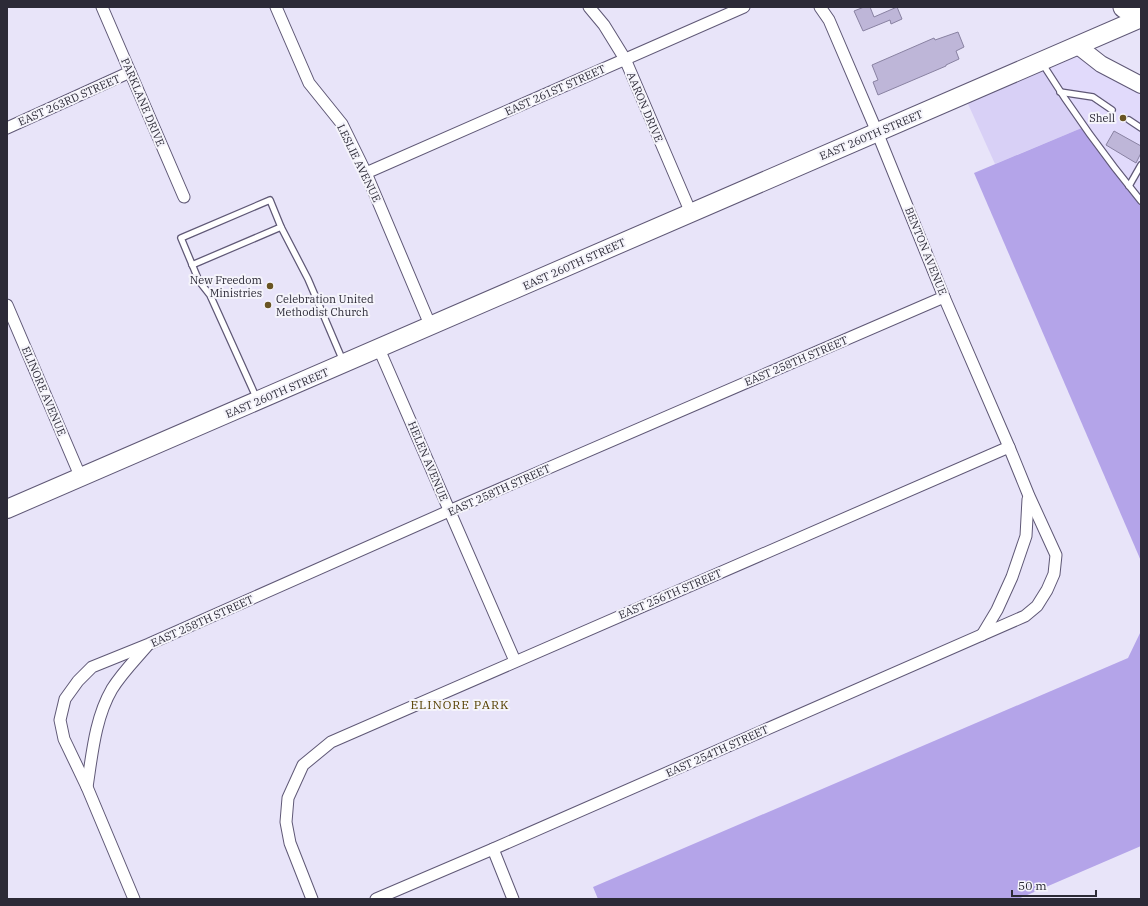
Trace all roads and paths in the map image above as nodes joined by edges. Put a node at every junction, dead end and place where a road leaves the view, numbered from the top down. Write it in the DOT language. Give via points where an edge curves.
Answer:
graph roads {
  1 [pos="102,7"];
  2 [pos="276,7"];
  3 [pos="589,7"];
  4 [pos="744,7"];
  5 [pos="820,7"];
  6 [pos="1124,7"];
  7 [pos="1141,18"];
  8 [pos="1078,46"];
  9 [pos="625,59"];
  10 [pos="1041,62"];
  11 [pos="130,72"];
  12 [pos="1141,85"];
  13 [pos="1060,92"];
  14 [pos="1112,110"];
  15 [pos="1129,120"];
  16 [pos="7,128"];
  17 [pos="1141,128"];
  18 [pos="878,132"];
  19 [pos="1141,165"];
  20 [pos="366,172"];
  21 [pos="1129,186"];
  22 [pos="184,197"];
  23 [pos="1141,201"];
  24 [pos="691,213"];
  25 [pos="282,227"];
  26 [pos="192,265"];
  27 [pos="944,297"];
  28 [pos="7,305"];
  29 [pos="431,327"];
  30 [pos="379,349"];
  31 [pos="344,364"];
  32 [pos="258,401"];
  33 [pos="1009,447"];
  34 [pos="81,478"];
  35 [pos="1028,496"];
  36 [pos="7,509"];
  37 [pos="450,511"];
  38 [pos="1047,590"];
  39 [pos="982,635"];
  40 [pos="149,644"];
  41 [pos="515,661"];
  42 [pos="87,787"];
  43 [pos="493,850"];
  44 [pos="134,899"];
  45 [pos="312,899"];
  46 [pos="376,899"];
  47 [pos="513,899"];
  1 -- 11 [label="street, PARKLANE DRIVE"];
  2 -- 20 [label="street, LESLIE AVENUE" via="309,83 342,124"];
  3 -- 9 [label="street, AARON DRIVE" via="604,25"];
  4 -- 9 [label="street, EAST 261ST STREET"];
  5 -- 18 [label="street, BENTON AVENUE" via="829,20"];
  6 -- 7 [label="highway"];
  7 -- 8 [label="main road, EAST 260TH STREET"];
  8 -- 10 [label="main road, EAST 260TH STREET"];
  8 -- 12 [label="street" via="1100,64"];
  9 -- 20 [label="street, EAST 261ST STREET"];
  9 -- 24 [label="street, AARON DRIVE"];
  10 -- 13 [label="lane"];
  10 -- 18 [label="main road, EAST 260TH STREET"];
  11 -- 16 [label="street, EAST 263RD STREET"];
  11 -- 22 [label="street, PARKLANE DRIVE"];
  13 -- 14 [label="lane" via="1093,97"];
  13 -- 21 [label="lane" via="1103,154"];
  15 -- 17 [label="lane"];
  18 -- 24 [label="main road, EAST 260TH STREET"];
  18 -- 27 [label="street, BENTON AVENUE"];
  19 -- 21 [label="lane"];
  20 -- 29 [label="street, LESLIE AVENUE"];
  21 -- 23 [label="lane"];
  24 -- 29 [label="main road, EAST 260TH STREET"];
  25 -- 26 [label="lane"];
  25 -- 26 [label="lane" via="270,200 182,238"];
  25 -- 31 [label="lane" via="308,279"];
  26 -- 32 [label="lane" via="210,295"];
  27 -- 33 [label="street, BENTON AVENUE"];
  27 -- 37 [label="street, EAST 258TH STREET"];
  28 -- 34 [label="street, ELINORE AVENUE"];
  29 -- 30 [label="main road, EAST 260TH STREET"];
  30 -- 31 [label="main road, EAST 260TH STREET"];
  30 -- 37 [label="street, HELEN AVENUE"];
  31 -- 32 [label="main road, EAST 260TH STREET"];
  32 -- 34 [label="main road, EAST 260TH STREET"];
  33 -- 35 [label="street, BENTON AVENUE"];
  33 -- 41 [label="street, EAST 256TH STREET"];
  34 -- 36 [label="main road, EAST 260TH STREET"];
  35 -- 38 [label="street, BENTON AVENUE" via="1056,555 1054,574"];
  35 -- 39 [label="street, BENTON AVENUE" via="1026,536 1012,577"];
  37 -- 40 [label="street, EAST 258TH STREET"];
  37 -- 41 [label="street, HELEN AVENUE"];
  38 -- 39 [label="street, EAST 254TH STREET" via="1037,606 1025,616"];
  39 -- 43 [label="street, EAST 254TH STREET"];
  40 -- 42 [label="street" via="112,690 94,742"];
  40 -- 42 [label="street, EAST 258TH STREET" via="92,667 65,699 60,720 64,739"];
  41 -- 45 [label="street, EAST 256TH STREET" via="331,742 303,766 288,798 286,822 290,843"];
  42 -- 44 [label="street"];
  43 -- 46 [label="street, EAST 254TH STREET"];
  43 -- 47 [label="street"];
}
